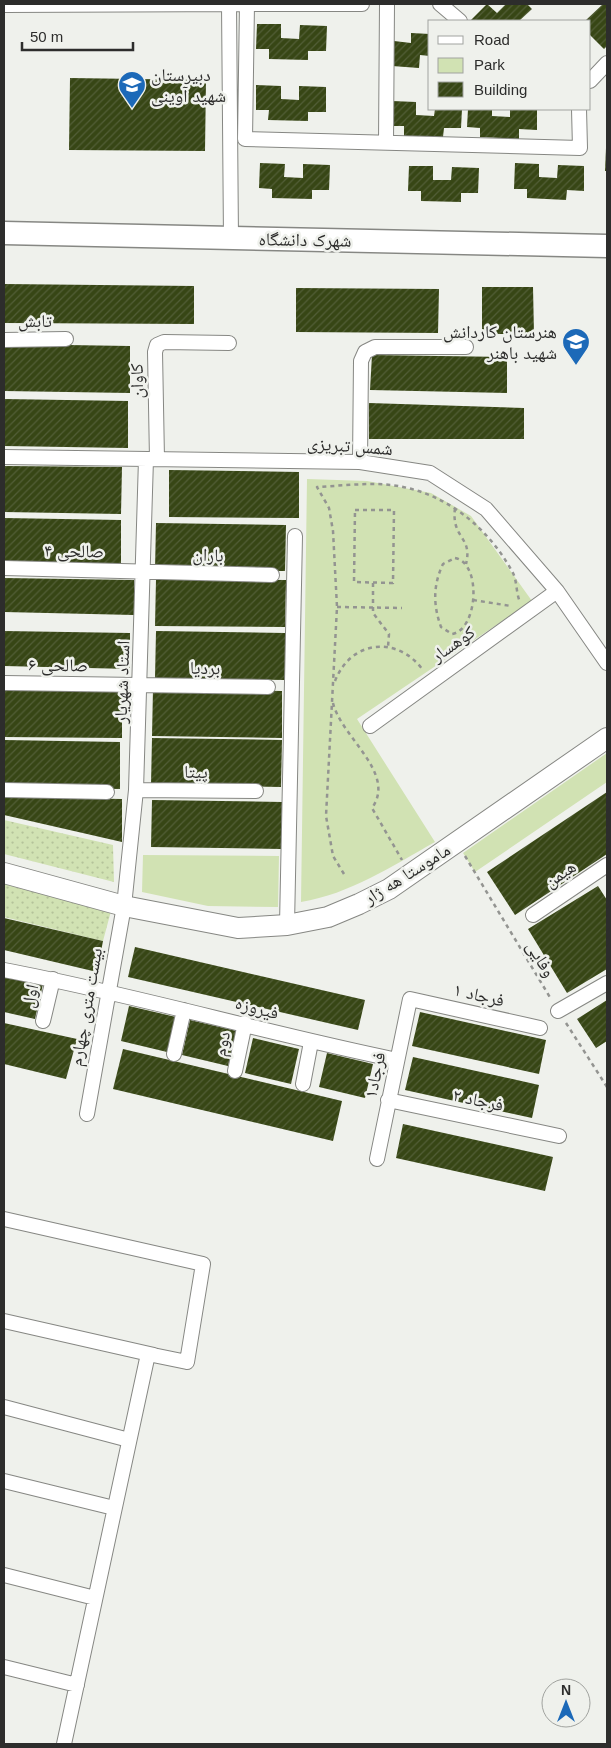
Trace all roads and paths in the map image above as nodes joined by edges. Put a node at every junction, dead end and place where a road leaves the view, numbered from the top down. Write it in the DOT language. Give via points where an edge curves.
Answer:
graph roads {
  1 [pos="96,4"];
  2 [pos="229,4"];
  3 [pos="247,4"];
  4 [pos="362,4"];
  5 [pos="387,4"];
  6 [pos="440,4"];
  7 [pos="4,5"];
  8 [pos="459,20"];
  9 [pos="607,63"];
  10 [pos="591,80"];
  11 [pos="579,110"];
  12 [pos="386,142"];
  13 [pos="4,233"];
  14 [pos="230,239"];
  15 [pos="607,246"];
  16 [pos="4,248"];
  17 [pos="607,257"];
  18 [pos="4,340"];
  19 [pos="66,340"];
  20 [pos="229,343"];
  21 [pos="466,347"];
  22 [pos="4,457"];
  23 [pos="152,459"];
  24 [pos="360,462"];
  25 [pos="455,508"];
  26 [pos="295,536"];
  27 [pos="466,564"];
  28 [pos="4,568"];
  29 [pos="143,572"];
  30 [pos="272,575"];
  31 [pos="373,583"];
  32 [pos="556,591"];
  33 [pos="473,600"];
  34 [pos="513,606"];
  35 [pos="337,607"];
  36 [pos="523,607"];
  37 [pos="373,608"];
  38 [pos="402,608"];
  39 [pos="388,647"];
  40 [pos="607,663"];
  41 [pos="4,683"];
  42 [pos="141,686"];
  43 [pos="268,687"];
  44 [pos="370,726"];
  45 [pos="607,738"];
  46 [pos="4,790"];
  47 [pos="136,790"];
  48 [pos="107,792"];
  49 [pos="256,792"];
  50 [pos="456,842"];
  51 [pos="606,870"];
  52 [pos="4,873"];
  53 [pos="344,874"];
  54 [pos="124,906"];
  55 [pos="533,915"];
  56 [pos="287,925"];
  57 [pos="4,970"];
  58 [pos="53,979"];
  59 [pos="607,983"];
  60 [pos="107,993"];
  61 [pos="410,998"];
  62 [pos="184,1010"];
  63 [pos="558,1011"];
  64 [pos="43,1022"];
  65 [pos="244,1023"];
  66 [pos="540,1028"];
  67 [pos="311,1042"];
  68 [pos="174,1054"];
  69 [pos="397,1060"];
  70 [pos="235,1071"];
  71 [pos="303,1084"];
  72 [pos="607,1087"];
  73 [pos="388,1100"];
  74 [pos="86,1114"];
  75 [pos="559,1136"];
  76 [pos="377,1159"];
  77 [pos="4,1219"];
  78 [pos="4,1321"];
  79 [pos="154,1355"];
  80 [pos="4,1407"];
  81 [pos="129,1440"];
  82 [pos="4,1481"];
  83 [pos="114,1508"];
  84 [pos="4,1575"];
  85 [pos="95,1598"];
  86 [pos="4,1667"];
  87 [pos="76,1684"];
  88 [pos="64,1744"];
  1 -- 2 [label="street"];
  1 -- 7 [label="street"];
  2 -- 3 [label="street"];
  2 -- 14 [label="street"];
  3 -- 4 [label="street"];
  3 -- 12 [label="street" via="245,138"];
  5 -- 12 [label="street"];
  6 -- 8 [label="street"];
  9 -- 10 [label="street"];
  11 -- 12 [label="street" via="580,148"];
  13 -- 14 [label="main road, شهرک دانشگاه"];
  14 -- 15 [label="main road, شهرک دانشگاه"];
  16 -- 17 [label="main road"];
  18 -- 19 [label="street, تابش"];
  20 -- 23 [label="street, کاوان" via="164,342 157,345"];
  21 -- 24 [label="street" via="375,347 365,352 361,361"];
  22 -- 23 [label="street, شمس تبریزی"];
  23 -- 24 [label="street, شمس تبریزی"];
  23 -- 29 [label="street, استاد شهریار"];
  24 -- 32 [label="street, شمس تبریزی" via="430,473 486,509"];
  25 -- 27 [label="path" via="454,526 467,544"];
  25 -- 35 [label="path" via="422,492 391,486 317,487 329,508 333,530"];
  25 -- 36 [label="path" via="469,517 486,536 514,574"];
  26 -- 56 [label="street"];
  27 -- 33 [label="path" via="472,577"];
  27 -- 33 [label="path" via="451,558 443,564 439,574 435,607 444,630 452,634 462,630"];
  28 -- 29 [label="street, صالحی ۴"];
  29 -- 30 [label="street, باران"];
  29 -- 42 [label="street, استاد شهریار"];
  31 -- 31 [label="path" via="393,583 394,510 355,510 354,582"];
  31 -- 37 [label="path"];
  32 -- 40 [label="street, شمس تبریزی"];
  32 -- 44 [label="street, کوهسار"];
  33 -- 34 [label="path"];
  35 -- 37 [label="path"];
  35 -- 53 [label="path" via="326,816 333,856"];
  37 -- 38 [label="path"];
  37 -- 39 [label="path" via="373,614 389,634"];
  41 -- 42 [label="street, صالحی ۶"];
  42 -- 43 [label="street, بردیا"];
  42 -- 47 [label="street, استاد شهریار"];
  45 -- 50 [label="main road, ماموستا هه ژار"];
  46 -- 48 [label="street"];
  47 -- 49 [label="street, پیتا"];
  47 -- 54 [label="street, استاد شهریار"];
  50 -- 56 [label="main road, ماموستا هه ژار" via="359,904 328,917"];
  50 -- 63 [label="path, وفایی"];
  51 -- 55 [label="street, هیمن"];
  52 -- 54 [label="main road, ماموستا هه ژار"];
  54 -- 56 [label="main road, ماموستا هه ژار" via="238,928"];
  54 -- 60 [label="street, بیست متری چهارم"];
  57 -- 58 [label="street, فیروزه"];
  58 -- 60 [label="street, فیروزه"];
  58 -- 64 [label="street, اول"];
  59 -- 63 [label="street"];
  60 -- 62 [label="street, فیروزه"];
  60 -- 74 [label="street, بیست متری چهارم"];
  61 -- 66 [label="street, فرجاد ۱"];
  61 -- 69 [label="street, فرجاد۱"];
  62 -- 65 [label="street, فیروزه"];
  62 -- 68 [label="street"];
  63 -- 72 [label="path, وفایی"];
  65 -- 67 [label="street, فیروزه"];
  65 -- 70 [label="street, دوم"];
  67 -- 69 [label="street, فیروزه"];
  67 -- 71 [label="street"];
  69 -- 73 [label="street, فرجاد۱"];
  73 -- 75 [label="street, فرجاد ۲"];
  73 -- 76 [label="street, فرجاد۱"];
  77 -- 79 [label="street" via="203,1264 187,1362"];
  78 -- 79 [label="street"];
  79 -- 81 [label="street" via="148,1354"];
  80 -- 81 [label="street"];
  81 -- 83 [label="street"];
  82 -- 83 [label="street"];
  83 -- 85 [label="street"];
  84 -- 85 [label="street"];
  85 -- 87 [label="street"];
  86 -- 87 [label="street"];
  87 -- 88 [label="street"];
}
